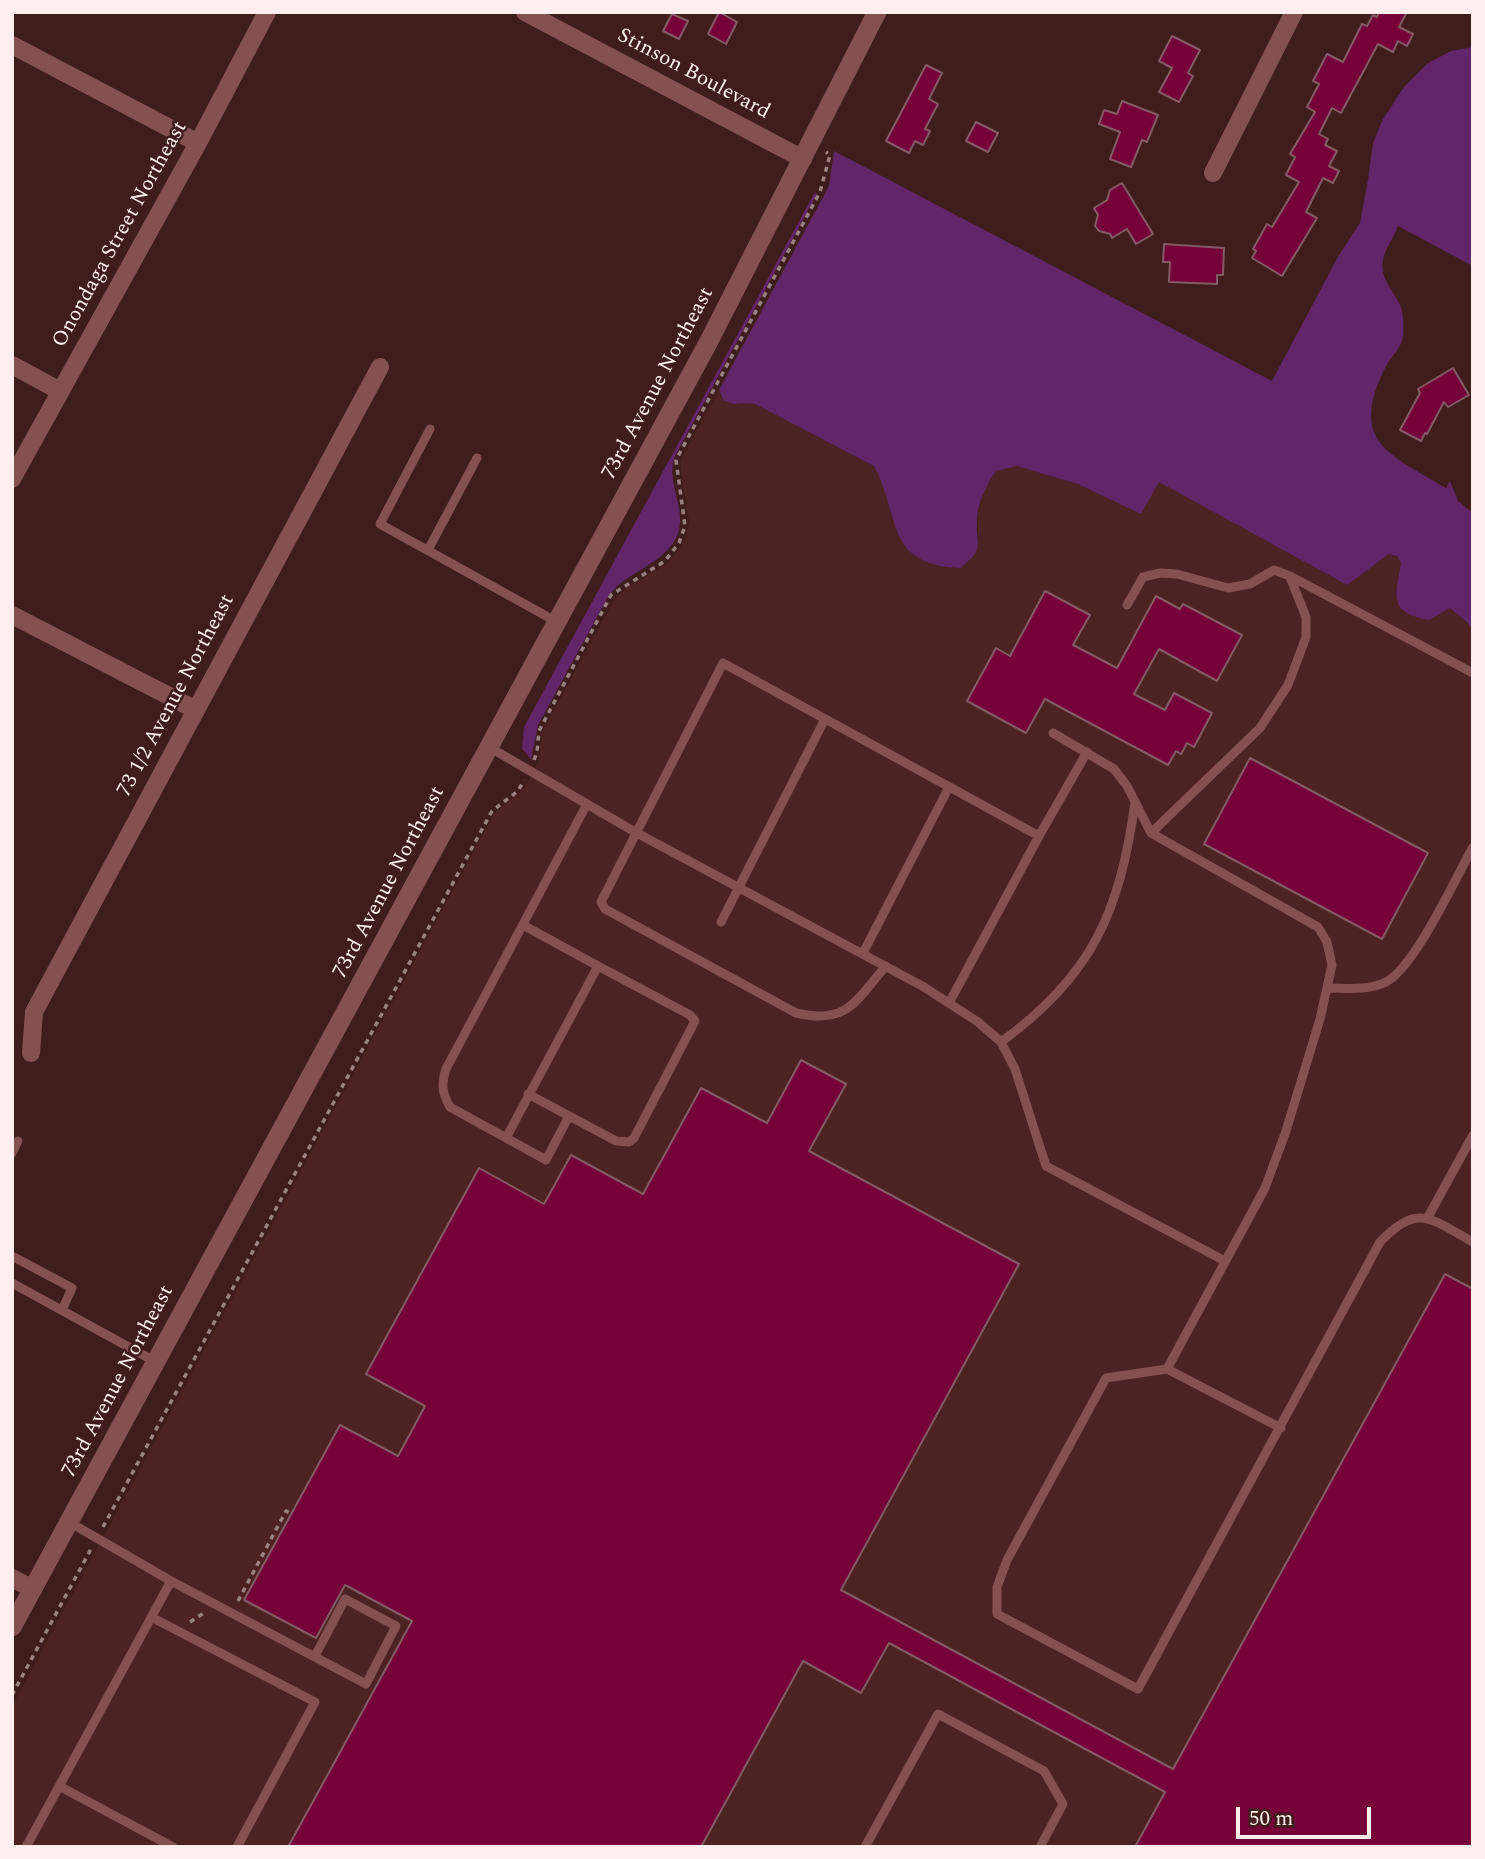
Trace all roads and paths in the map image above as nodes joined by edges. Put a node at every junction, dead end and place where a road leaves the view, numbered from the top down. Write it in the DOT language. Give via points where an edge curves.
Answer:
graph roads {
  1 [pos="267,12"];
  2 [pos="525,12"];
  3 [pos="877,12"];
  4 [pos="1294,12"];
  5 [pos="12,45"];
  6 [pos="198,143"];
  7 [pos="807,151"];
  8 [pos="1213,173"];
  9 [pos="12,365"];
  10 [pos="380,367"];
  11 [pos="60,391"];
  12 [pos="430,429"];
  13 [pos="477,458"];
  14 [pos="12,479"];
  15 [pos="428,550"];
  16 [pos="1290,576"];
  17 [pos="1127,605"];
  18 [pos="12,615"];
  19 [pos="557,622"];
  20 [pos="1473,673"];
  21 [pos="196,709"];
  22 [pos="825,719"];
  23 [pos="1053,733"];
  24 [pos="489,747"];
  25 [pos="1087,752"];
  26 [pos="529,770"];
  27 [pos="949,787"];
  28 [pos="1135,801"];
  29 [pos="587,804"];
  30 [pos="635,832"];
  31 [pos="1151,833"];
  32 [pos="1040,836"];
  33 [pos="1473,847"];
  34 [pos="738,888"];
  35 [pos="721,922"];
  36 [pos="523,925"];
  37 [pos="863,953"];
  38 [pos="598,965"];
  39 [pos="886,966"];
  40 [pos="1327,988"];
  41 [pos="949,1003"];
  42 [pos="1001,1042"];
  43 [pos="31,1053"];
  44 [pos="528,1094"];
  45 [pos="569,1116"];
  46 [pos="1473,1135"];
  47 [pos="506,1138"];
  48 [pos="18,1141"];
  49 [pos="12,1153"];
  50 [pos="1428,1217"];
  51 [pos="1473,1242"];
  52 [pos="12,1256"];
  53 [pos="1225,1261"];
  54 [pos="12,1283"];
  55 [pos="62,1310"];
  56 [pos="156,1362"];
  57 [pos="1167,1369"];
  58 [pos="1281,1428"];
  59 [pos="292,1514"];
  60 [pos="69,1522"];
  61 [pos="97,1539"];
  62 [pos="12,1578"];
  63 [pos="171,1581"];
  64 [pos="33,1589"];
  65 [pos="219,1606"];
  66 [pos="232,1613"];
  67 [pos="151,1617"];
  68 [pos="12,1627"];
  69 [pos="176,1629"];
  70 [pos="315,1656"];
  71 [pos="12,1695"];
  72 [pos="59,1786"];
  73 [pos="26,1847"];
  74 [pos="173,1847"];
  75 [pos="237,1847"];
  76 [pos="865,1847"];
  77 [pos="1040,1847"];
  1 -- 6 [label="street, Onondaga Street Northeast"];
  2 -- 7 [label="street, Stinson Boulevard"];
  3 -- 7 [label="street, 73rd Avenue Northeast"];
  4 -- 8 [label="street"];
  5 -- 6 [label="street"];
  6 -- 11 [label="street, Onondaga Street Northeast"];
  7 -- 19 [label="street, 73rd Avenue Northeast"];
  7 -- 26 [label="path" via="830,155 820,192 676,460 685,526 679,543 665,561 611,594 539,731"];
  9 -- 11 [label="street"];
  10 -- 21 [label="street, 73 1/2 Avenue Northeast"];
  11 -- 14 [label="street, Onondaga Street Northeast"];
  12 -- 15 [label="lane" via="380,524"];
  13 -- 15 [label="lane"];
  15 -- 19 [label="lane"];
  16 -- 17 [label="lane" via="1273,570 1250,584 1228,588 1160,573 1143,578"];
  16 -- 20 [label="lane"];
  16 -- 31 [label="lane" via="1306,617 1306,637 1288,685 1260,728"];
  18 -- 21 [label="street"];
  19 -- 24 [label="street, 73rd Avenue Northeast"];
  21 -- 43 [label="street, 73 1/2 Avenue Northeast" via="34,1012"];
  22 -- 27 [label="lane"];
  22 -- 30 [label="lane" via="723,663"];
  22 -- 34 [label="lane"];
  23 -- 25 [label="lane"];
  24 -- 26 [label="lane"];
  24 -- 56 [label="street, 73rd Avenue Northeast"];
  25 -- 28 [label="lane" via="1114,769"];
  25 -- 32 [label="lane"];
  26 -- 29 [label="lane"];
  26 -- 61 [label="path" via="518,791 492,811"];
  27 -- 32 [label="lane"];
  27 -- 37 [label="lane"];
  28 -- 31 [label="lane"];
  28 -- 42 [label="lane" via="1126,861 1100,934 1060,992 1034,1019"];
  29 -- 30 [label="lane"];
  29 -- 36 [label="lane"];
  30 -- 34 [label="lane"];
  30 -- 39 [label="lane" via="603,895 605,909 796,1013 831,1017 848,1008"];
  31 -- 40 [label="lane" via="1318,927 1332,965"];
  32 -- 41 [label="lane"];
  33 -- 40 [label="lane" via="1400,971 1363,989"];
  34 -- 35 [label="lane"];
  34 -- 37 [label="lane"];
  36 -- 38 [label="lane"];
  36 -- 47 [label="lane" via="442,1082 450,1107"];
  37 -- 39 [label="lane"];
  38 -- 44 [label="lane"];
  38 -- 45 [label="lane" via="695,1021 629,1142 616,1141"];
  39 -- 41 [label="lane"];
  40 -- 53 [label="lane" via="1282,1143 1265,1188"];
  41 -- 42 [label="lane"];
  42 -- 53 [label="lane" via="1015,1069 1046,1166"];
  44 -- 45 [label="lane"];
  44 -- 47 [label="lane"];
  45 -- 47 [label="lane" via="546,1160"];
  46 -- 50 [label="lane"];
  48 -- 49 [label="lane"];
  50 -- 51 [label="lane"];
  50 -- 58 [label="lane" via="1411,1217 1380,1242"];
  52 -- 55 [label="lane" via="72,1289"];
  53 -- 57 [label="lane"];
  54 -- 55 [label="lane"];
  55 -- 56 [label="lane"];
  56 -- 60 [label="street, 73rd Avenue Northeast"];
  57 -- 58 [label="lane"];
  57 -- 58 [label="lane" via="1106,1378 1007,1560 997,1587 997,1614 1138,1689"];
  59 -- 66 [label="path" via="286,1511"];
  60 -- 61 [label="lane"];
  60 -- 64 [label="street, 73rd Avenue Northeast"];
  61 -- 63 [label="lane"];
  61 -- 71 [label="path"];
  62 -- 64 [label="street"];
  63 -- 65 [label="lane"];
  63 -- 67 [label="lane"];
  64 -- 68 [label="street, 73rd Avenue Northeast"];
  65 -- 66 [label="lane"];
  65 -- 69 [label="path"];
  66 -- 70 [label="lane"];
  67 -- 69 [label="lane"];
  67 -- 72 [label="lane"];
  69 -- 75 [label="lane" via="315,1702"];
  70 -- 70 [label="lane" via="366,1684 396,1626 345,1599"];
  72 -- 73 [label="lane"];
  72 -- 74 [label="lane"];
  76 -- 77 [label="lane" via="938,1714 1044,1770 1063,1804"];
}
